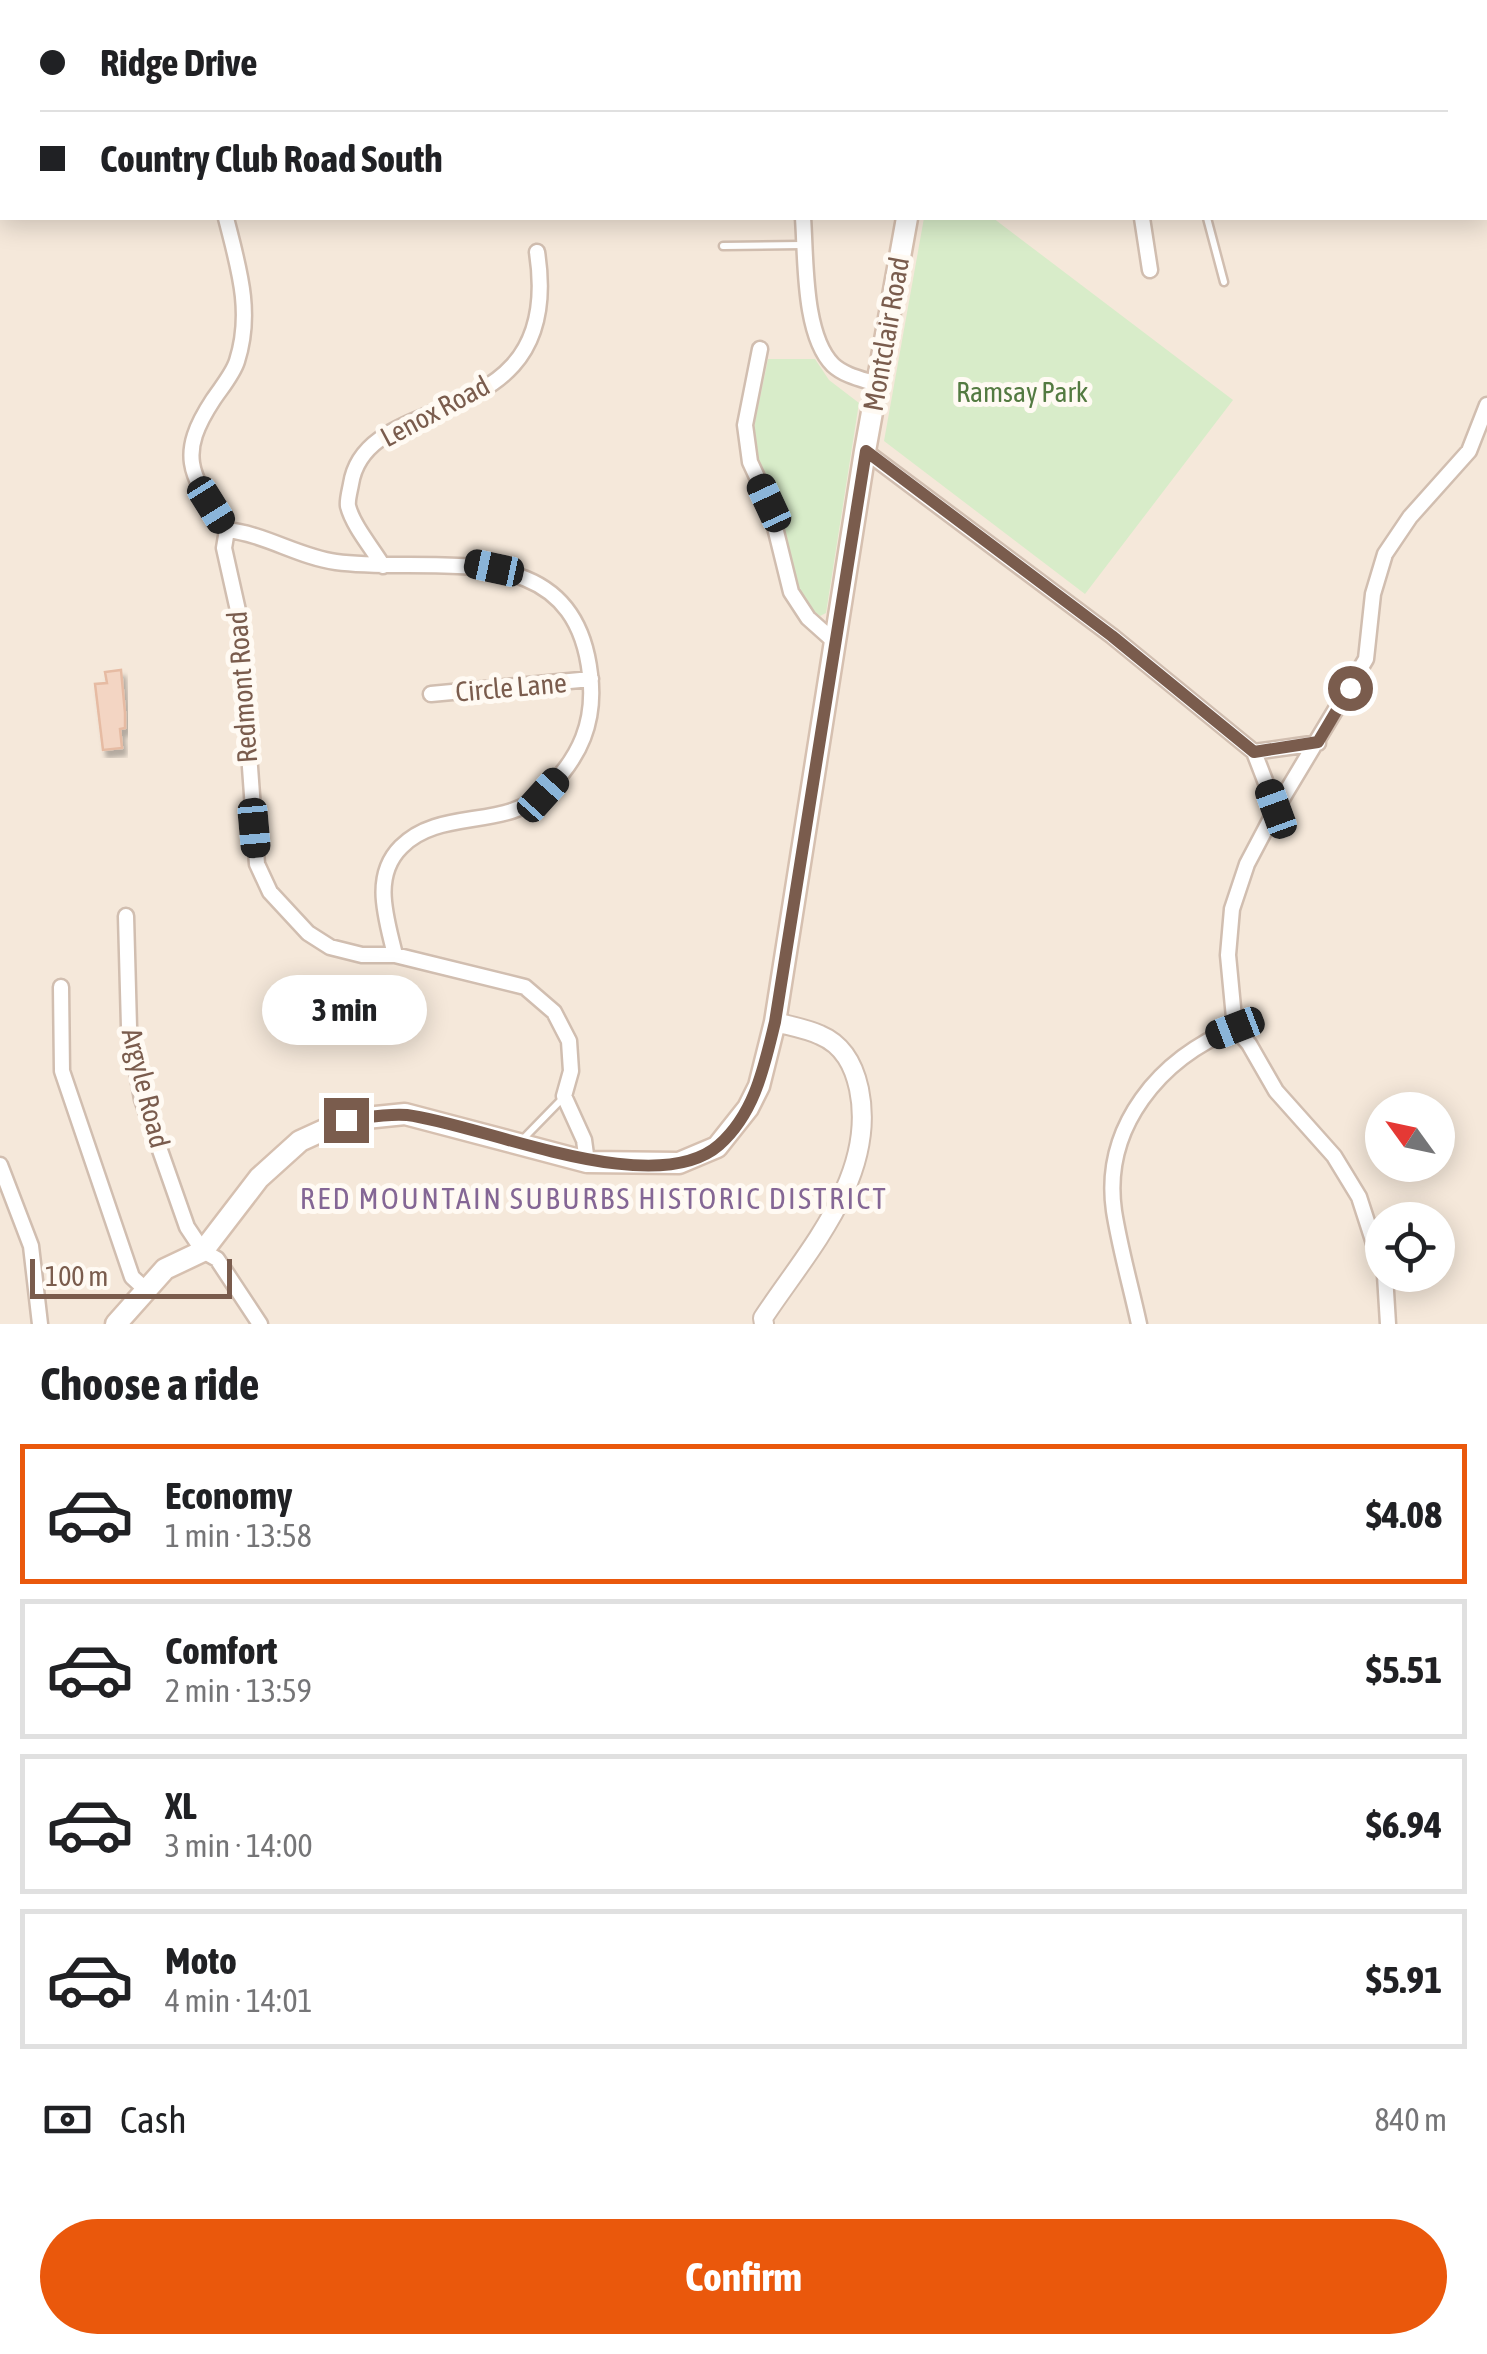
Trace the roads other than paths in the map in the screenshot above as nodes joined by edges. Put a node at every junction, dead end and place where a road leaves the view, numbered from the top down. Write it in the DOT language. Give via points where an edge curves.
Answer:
graph roads {
  1 [pos="226,220"];
  2 [pos="804,220"];
  3 [pos="907,220"];
  4 [pos="1142,220"];
  5 [pos="1208,220"];
  6 [pos="805,244"];
  7 [pos="722,246"];
  8 [pos="536,252"];
  9 [pos="1150,270"];
  10 [pos="1224,282"];
  11 [pos="760,349"];
  12 [pos="877,384"];
  13 [pos="1487,406"];
  14 [pos="866,451"];
  15 [pos="227,530"];
  16 [pos="383,566"];
  17 [pos="836,642"];
  18 [pos="591,679"];
  19 [pos="431,694"];
  20 [pos="1318,742"];
  21 [pos="1254,752"];
  22 [pos="1276,809"];
  23 [pos="126,916"];
  24 [pos="395,956"];
  25 [pos="60,987"];
  26 [pos="775,1022"];
  27 [pos="1235,1028"];
  28 [pos="564,1096"];
  29 [pos="519,1144"];
  30 [pos="588,1162"];
  31 [pos="0,1164"];
  32 [pos="1365,1216"];
  33 [pos="203,1250"];
  34 [pos="144,1288"];
  35 [pos="1386,1292"];
  36 [pos="40,1324"];
  37 [pos="116,1324"];
  38 [pos="260,1324"];
  39 [pos="764,1324"];
  40 [pos="1139,1324"];
  41 [pos="1388,1324"];
  1 -- 15 [label="street, Redmont Road" via="246,317 237,364 195,428 188,454 195,480"];
  2 -- 6 [label="street"];
  3 -- 12 [label="main road, Montclair Road"];
  4 -- 9 [label="street"];
  5 -- 10 [label="lane"];
  6 -- 7 [label="lane"];
  6 -- 12 [label="street" via="820,344 846,374"];
  8 -- 16 [label="street, Lenox Road" via="537,313 528,344 509,370 470,399 383,434 354,468 348,506"];
  11 -- 17 [label="street" via="745,425 750,462 769,503 791,592"];
  12 -- 14 [label="main road, Montclair Road"];
  13 -- 20 [label="street" via="1470,451 1385,554 1366,658"];
  14 -- 17 [label="main road, Montclair Road"];
  14 -- 21 [label="street"];
  15 -- 16 [label="street" via="332,562"];
  15 -- 24 [label="street, Redmont Road" via="257,864 270,892 308,933 362,955"];
  16 -- 18 [label="street" via="472,564 517,573 553,598 574,624"];
  17 -- 26 [label="main road, Montclair Road"];
  18 -- 19 [label="street, Circle Lane"];
  18 -- 24 [label="street" via="584,740 543,795 500,815 429,826 400,847 382,893"];
  20 -- 21 [label="street"];
  20 -- 22 [label="street"];
  21 -- 22 [label="street"];
  22 -- 27 [label="street" via="1246,864 1232,909 1228,956"];
  23 -- 33 [label="street, Argyle Road" via="128,1027 142,1098 186,1227"];
  24 -- 28 [label="street, Redmont Road" via="524,987 564,1026 571,1071"];
  25 -- 34 [label="street" via="62,1071 132,1277"];
  26 -- 30 [label="main road, Montclair Road" via="759,1086 717,1147 679,1163"];
  26 -- 39 [label="street" via="821,1035 854,1067 860,1148 842,1199"];
  27 -- 32 [label="street" via="1276,1091 1334,1156"];
  27 -- 40 [label="street" via="1172,1064 1136,1104 1120,1142 1114,1210"];
  28 -- 29 [label="lane"];
  28 -- 30 [label="street, Redmont Road"];
  29 -- 30 [label="main road, Montclair Road"];
  29 -- 33 [label="main road, Montclair Road" via="405,1114 346,1120 300,1142 259,1178"];
  31 -- 36 [label="street" via="31,1246"];
  33 -- 34 [label="main road"];
  33 -- 38 [label="street, Argyle Road"];
  34 -- 37 [label="main road"];
  35 -- 41 [label="street"];
}
